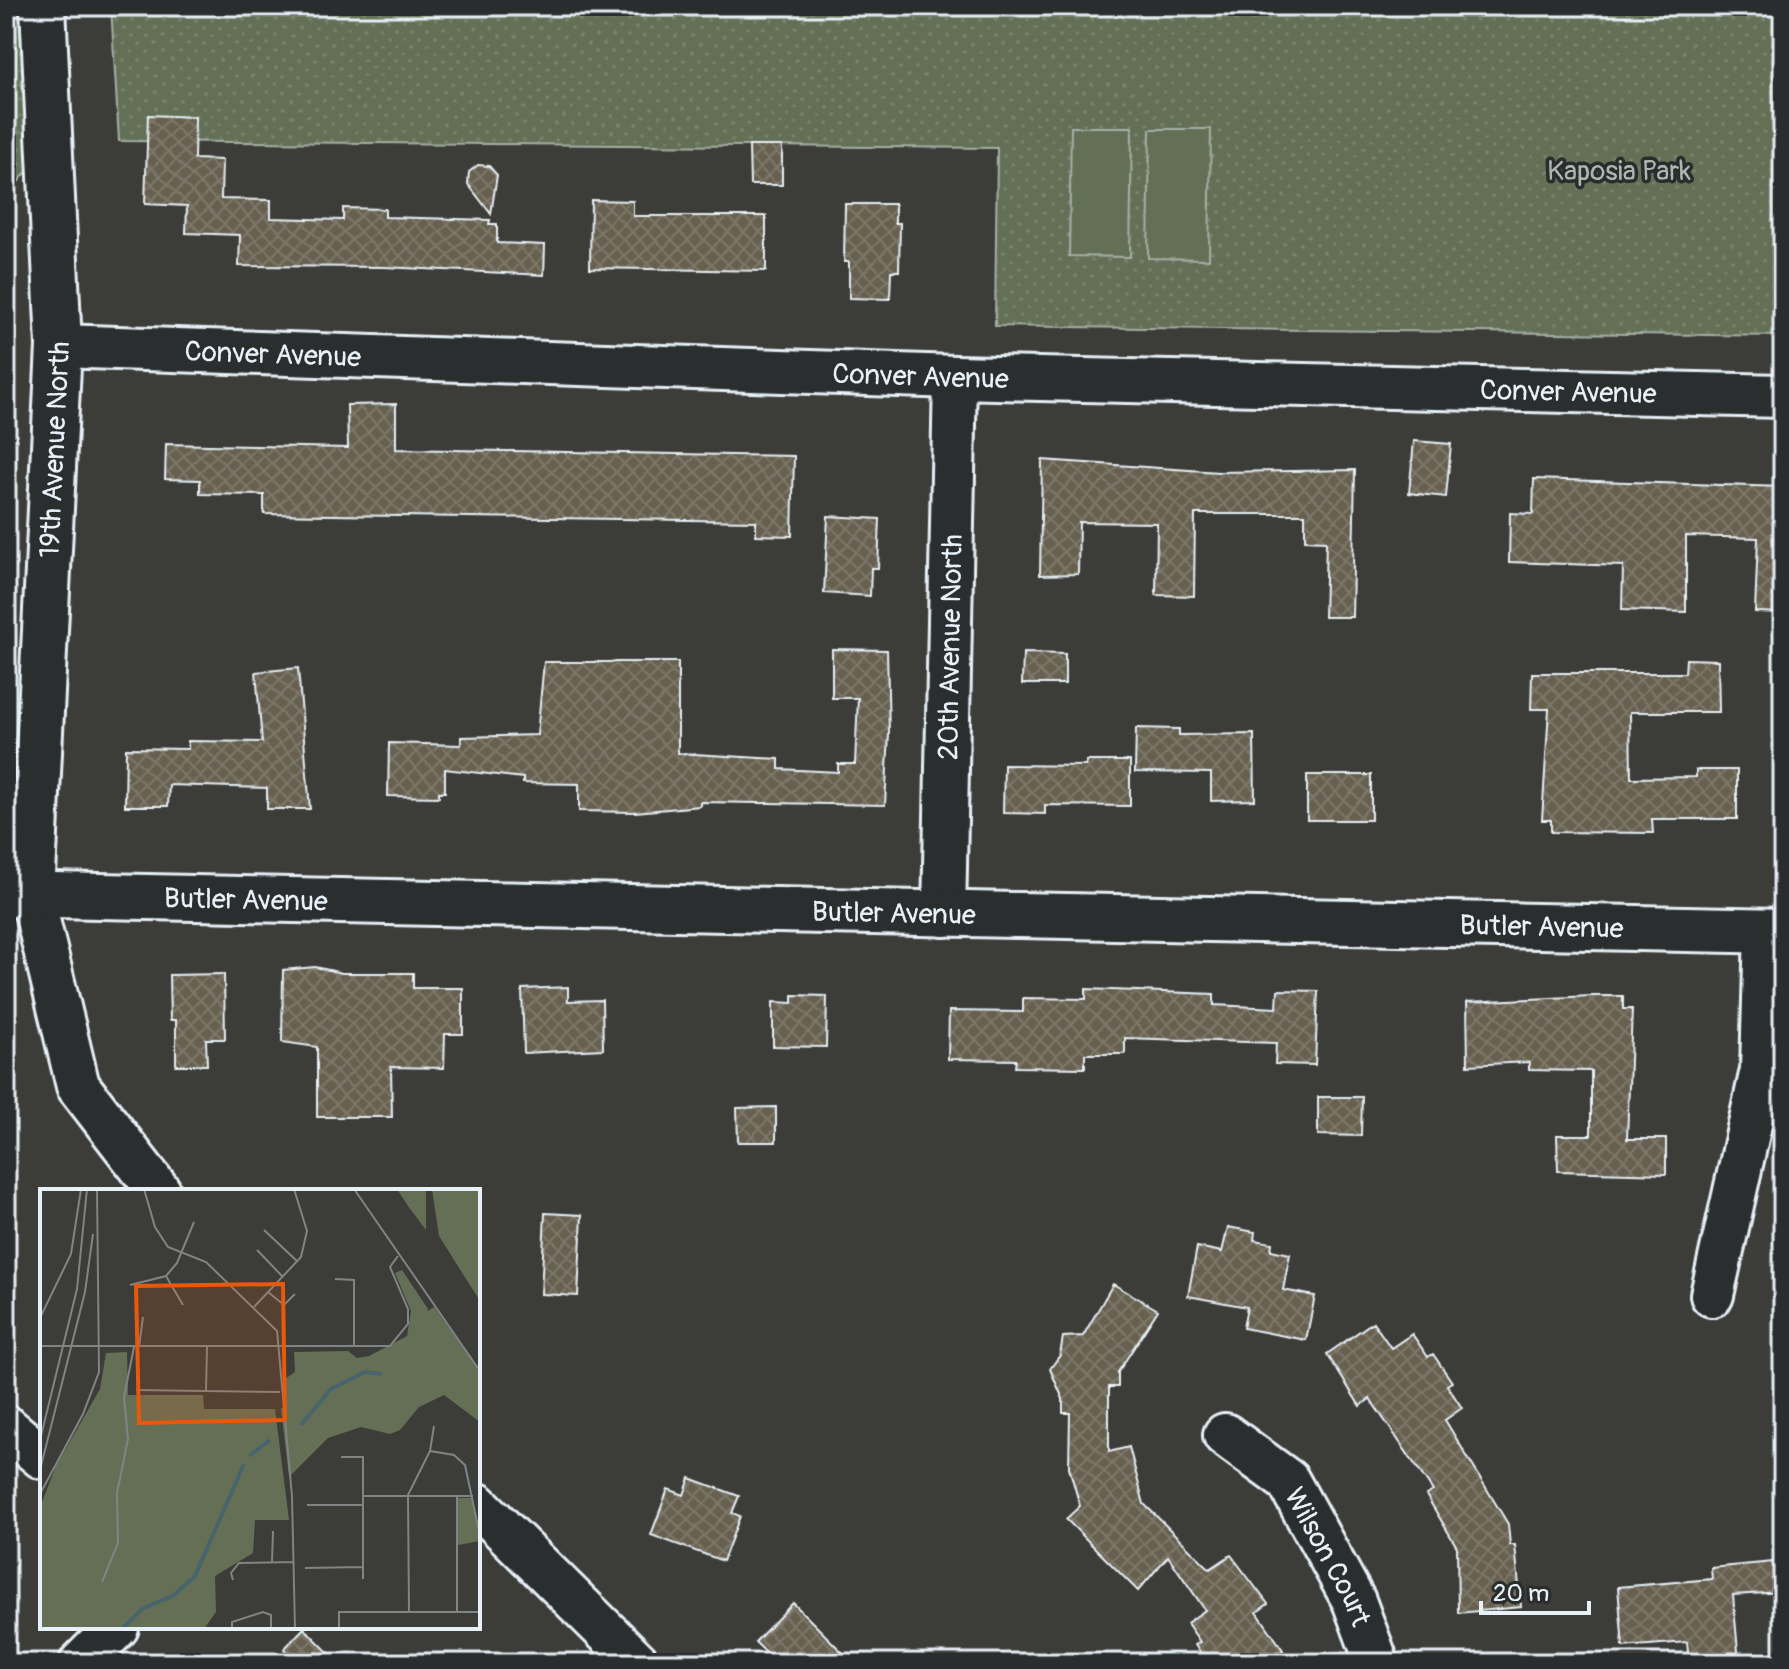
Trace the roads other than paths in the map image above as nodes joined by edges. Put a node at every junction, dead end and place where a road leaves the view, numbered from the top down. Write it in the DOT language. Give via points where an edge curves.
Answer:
graph roads {
  1 [pos="43,6"];
  2 [pos="59,346"];
  3 [pos="955,377"];
  4 [pos="1783,396"];
  5 [pos="19,895"];
  6 [pos="944,915"];
  7 [pos="1774,931"];
  8 [pos="157,1189"];
  9 [pos="1712,1295"];
  10 [pos="6,1427"];
  11 [pos="1225,1435"];
  12 [pos="40,1455"];
  13 [pos="480,1507"];
  14 [pos="115,1629"];
  15 [pos="81,1663"];
  16 [pos="638,1663"];
  17 [pos="1377,1663"];
  1 -- 2 [label="street, 19th Avenue North"];
  2 -- 3 [label="street, Conver Avenue"];
  2 -- 5 [label="street, 19th Avenue North"];
  3 -- 4 [label="street, Conver Avenue"];
  3 -- 6 [label="street, 20th Avenue North"];
  5 -- 6 [label="street, Butler Avenue"];
  5 -- 8 [label="street" via="78,1086"];
  6 -- 7 [label="street, Butler Avenue"];
  7 -- 9 [label="street" via="1762,1070"];
  10 -- 12 [label="street"];
  11 -- 17 [label="street, Wilson Court" via="1288,1481 1354,1601"];
  13 -- 16 [label="street"];
  14 -- 15 [label="street"];
}
